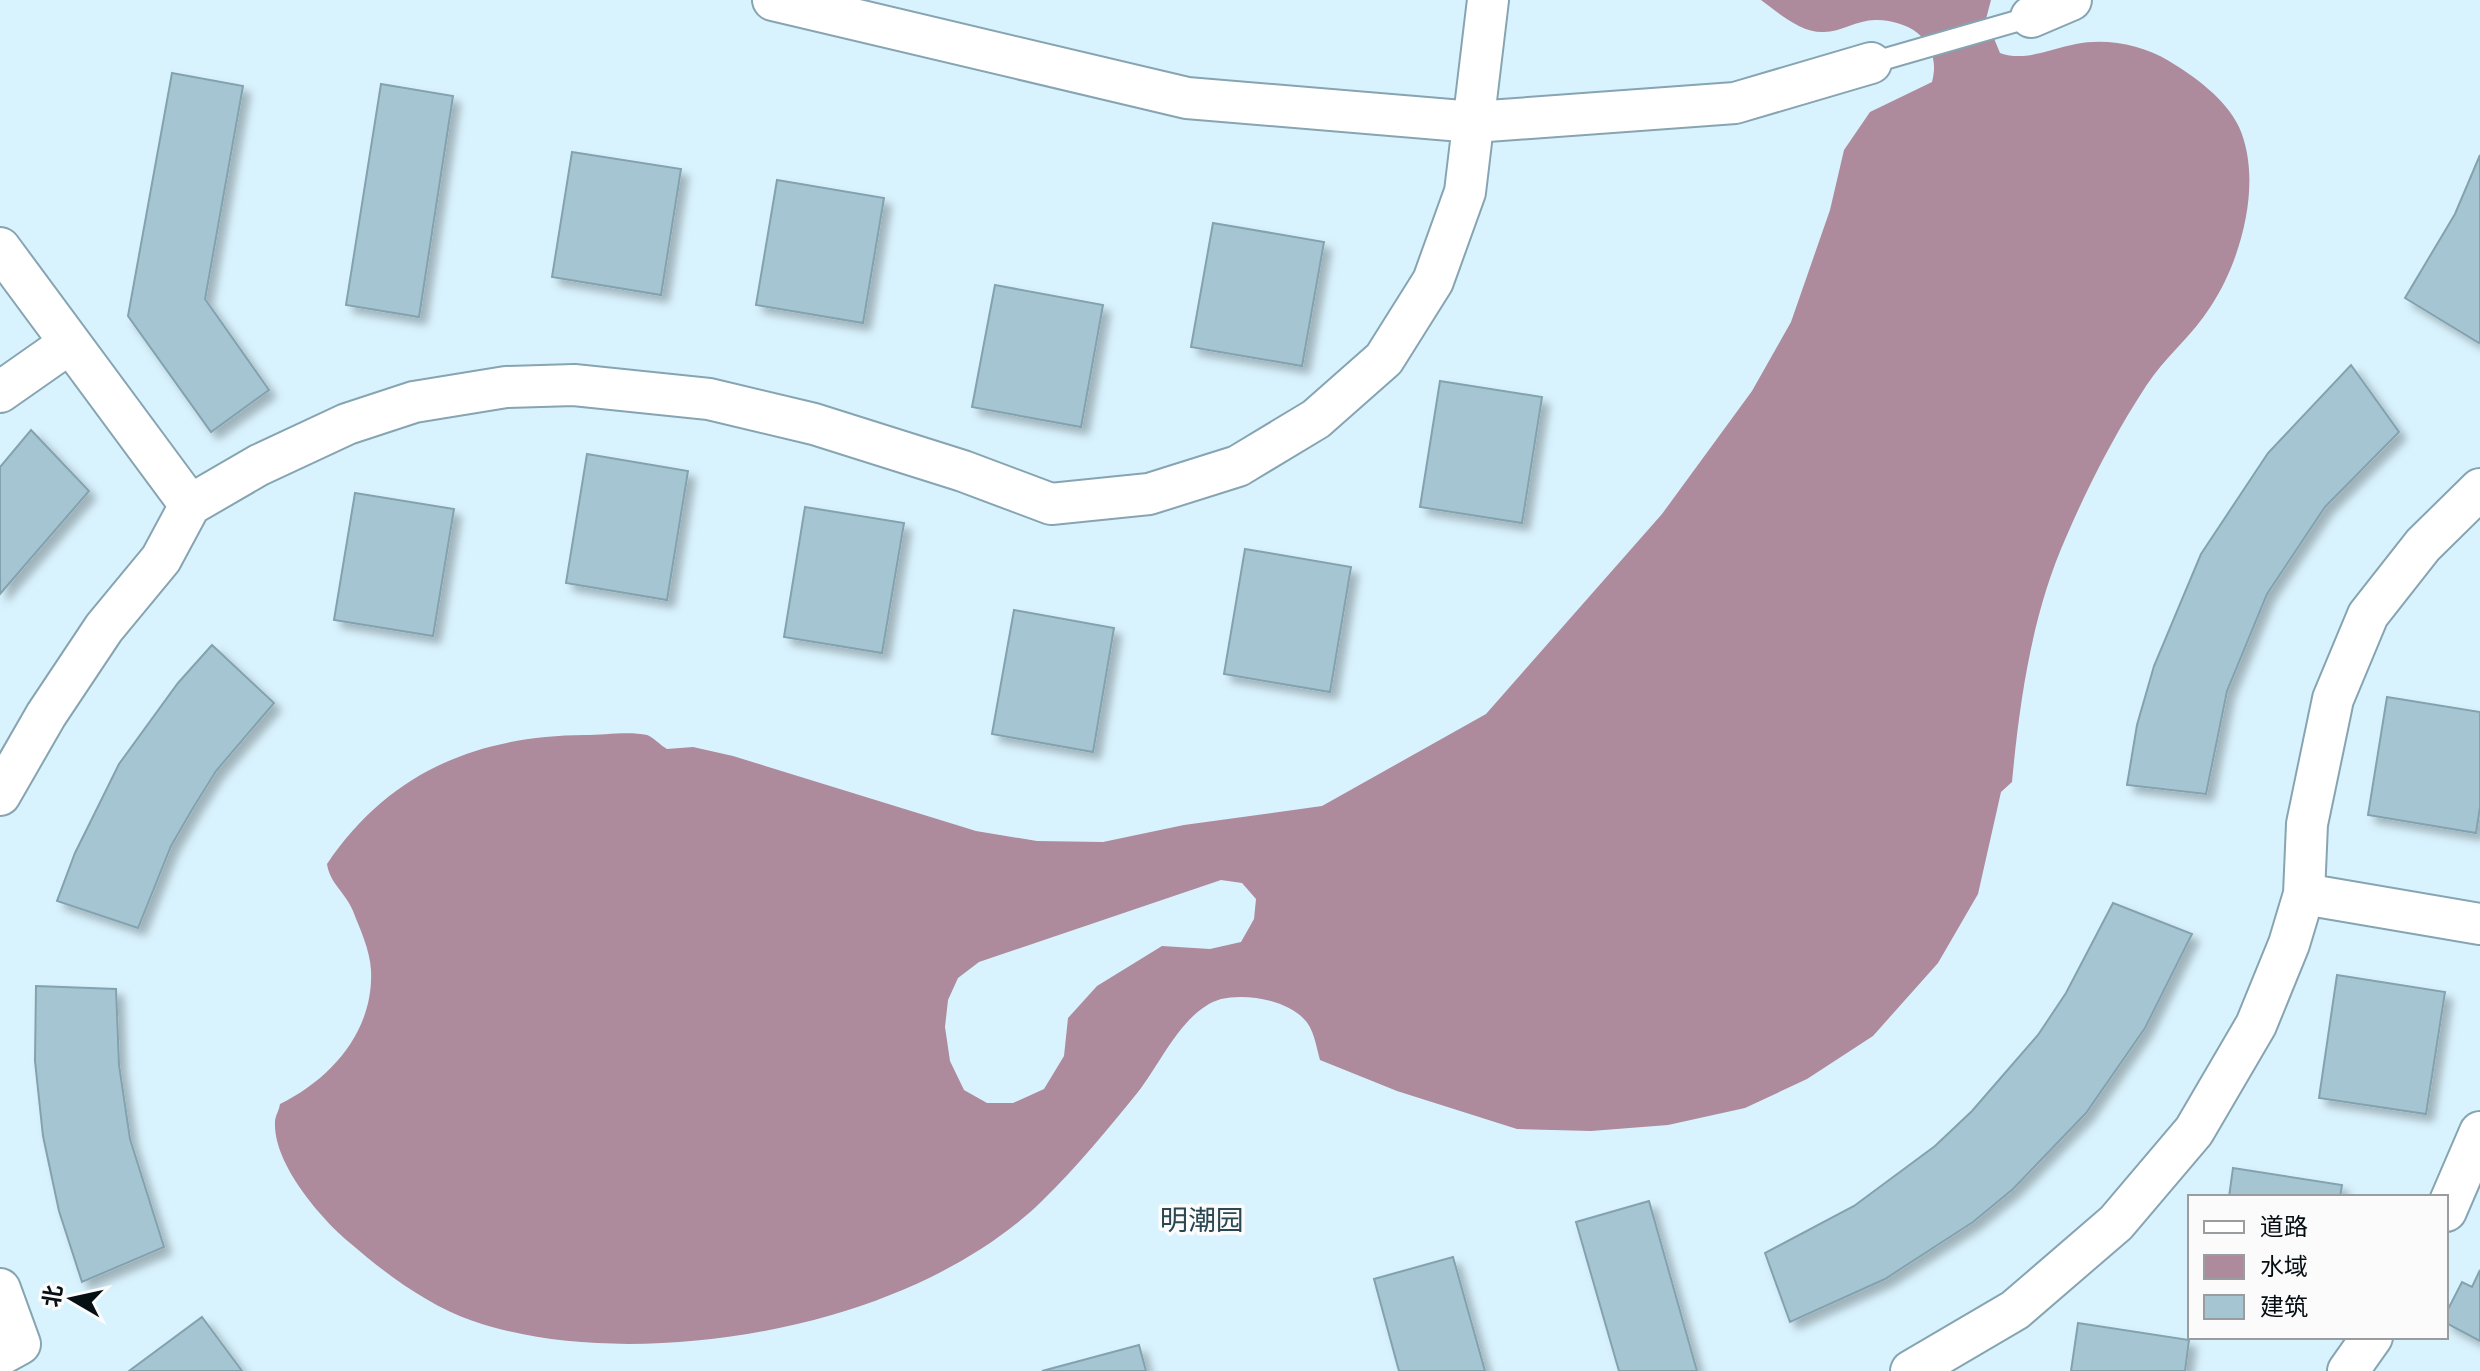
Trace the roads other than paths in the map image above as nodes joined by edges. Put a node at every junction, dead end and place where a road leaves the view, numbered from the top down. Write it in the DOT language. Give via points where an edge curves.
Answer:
graph roads {
  1 [pos="773,0"];
  2 [pos="1488,0"];
  3 [pos="2071,0"];
  4 [pos="2031,17"];
  5 [pos="1871,63"];
  6 [pos="1474,122"];
  7 [pos="0,248"];
  8 [pos="70,343"];
  9 [pos="0,392"];
  10 [pos="2480,489"];
  11 [pos="190,505"];
  12 [pos="0,795"];
  13 [pos="2304,894"];
  14 [pos="2480,924"];
  15 [pos="2480,1132"];
  16 [pos="2448,1206"];
  17 [pos="0,1289"];
  18 [pos="2371,1339"];
  19 [pos="0,1355"];
  20 [pos="1911,1371"];
  21 [pos="2348,1371"];
  1 -- 6 [label="street" via="1187,98"];
  2 -- 6 [label="street"];
  3 -- 4 [label="street"];
  4 -- 5 [label="lane"];
  5 -- 6 [label="street" via="1735,103"];
  6 -- 11 [label="street" via="1465,192 1433,281 1384,359 1316,419 1238,466 1149,494 1051,504 814,424 709,399 574,385 506,387 414,402 347,424"];
  7 -- 8 [label="street"];
  8 -- 9 [label="street"];
  8 -- 11 [label="street"];
  10 -- 13 [label="street" via="2423,545 2368,615 2333,699 2307,824"];
  11 -- 12 [label="street" via="161,559 104,628 46,715"];
  13 -- 14 [label="street"];
  13 -- 20 [label="street" via="2256,1025 2194,1131 2116,1223 2015,1310"];
  15 -- 16 [label="street"];
  17 -- 19 [label="street" via="20,1344"];
  18 -- 21 [label="street"];
}
